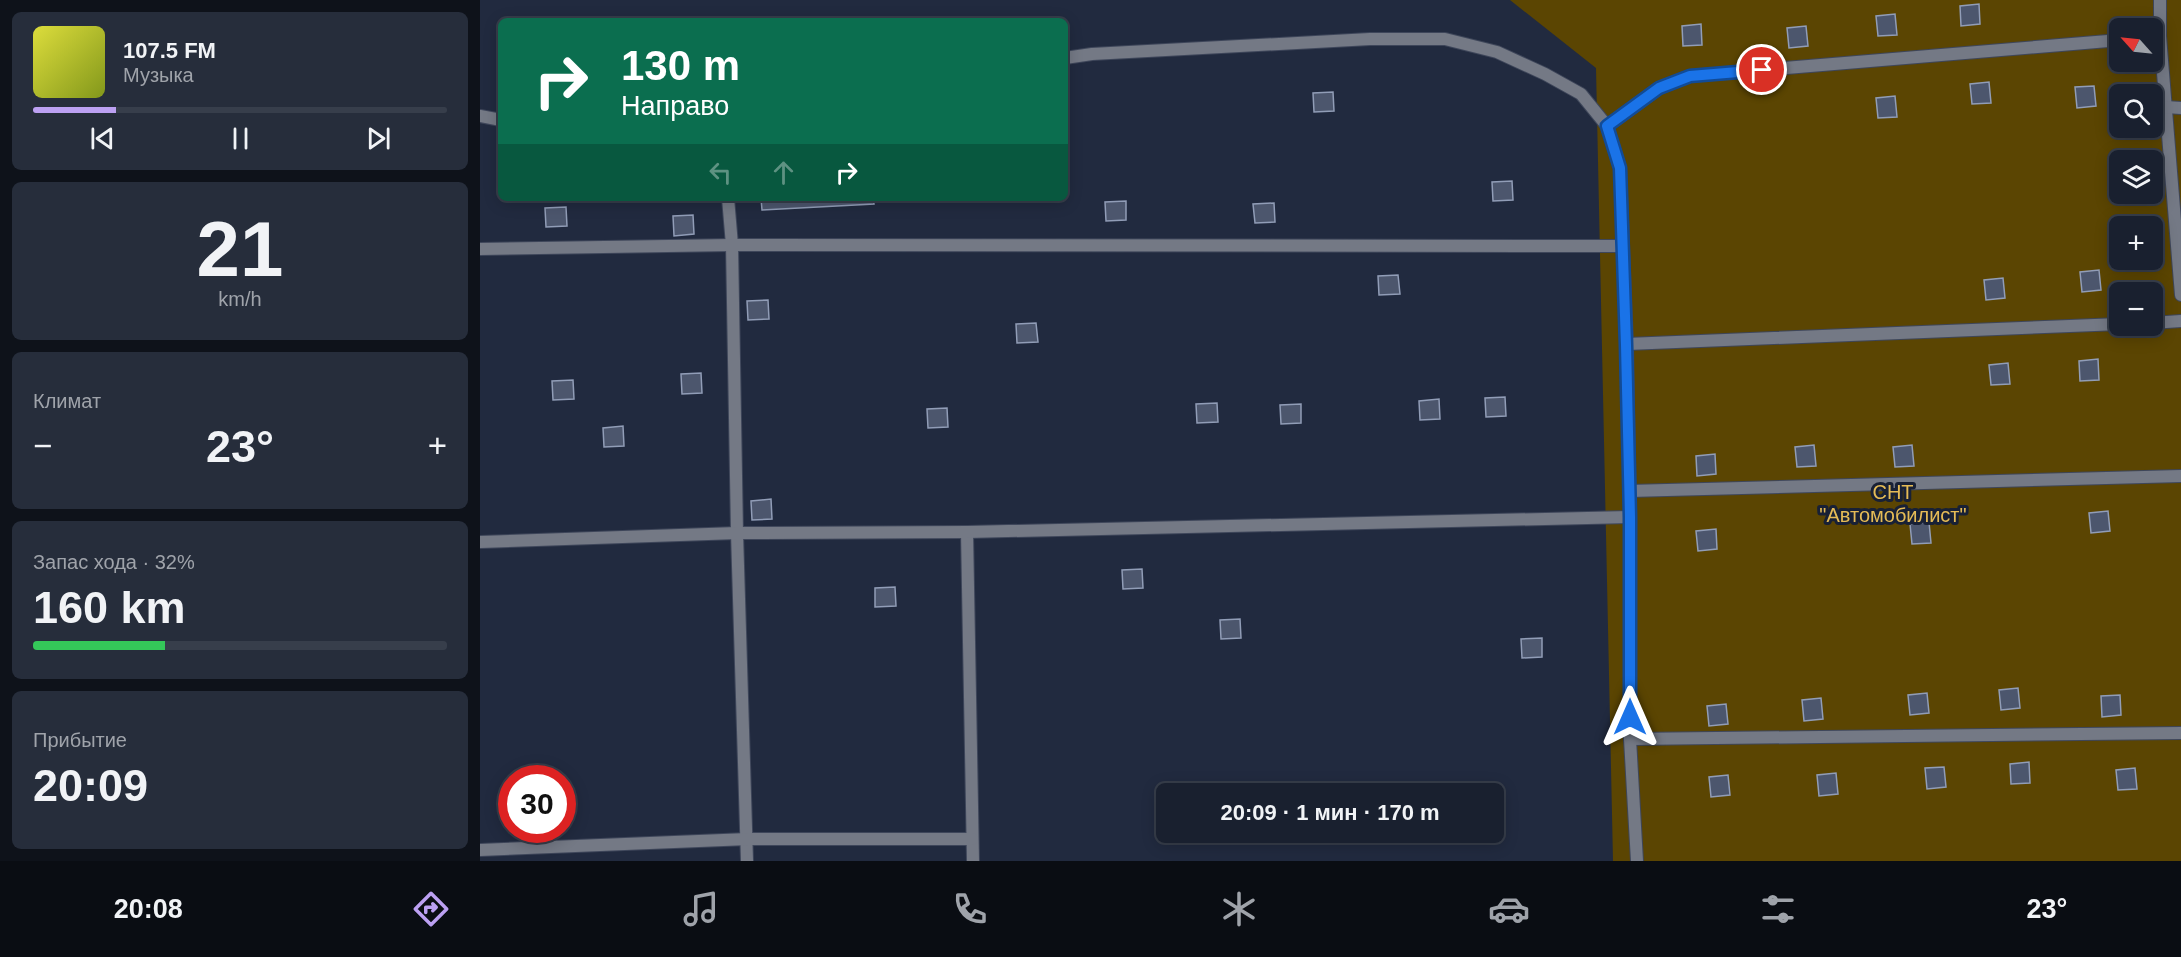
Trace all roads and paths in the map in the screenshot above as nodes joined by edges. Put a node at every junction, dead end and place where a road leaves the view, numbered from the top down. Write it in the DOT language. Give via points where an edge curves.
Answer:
graph roads {
  1 [pos="2160,0"];
  2 [pos="2158,18"];
  3 [pos="2109,41"];
  4 [pos="1068,58"];
  5 [pos="2161,72"];
  6 [pos="2166,107"];
  7 [pos="2181,108"];
  8 [pos="480,116"];
  9 [pos="498,119"];
  10 [pos="1607,126"];
  11 [pos="728,201"];
  12 [pos="732,245"];
  13 [pos="1622,246"];
  14 [pos="480,249"];
  15 [pos="2181,295"];
  16 [pos="2181,321"];
  17 [pos="2163,322"];
  18 [pos="2109,324"];
  19 [pos="1626,345"];
  20 [pos="2181,476"];
  21 [pos="1629,491"];
  22 [pos="1630,517"];
  23 [pos="968,532"];
  24 [pos="737,533"];
  25 [pos="480,542"];
  26 [pos="2181,733"];
  27 [pos="1630,739"];
  28 [pos="748,839"];
  29 [pos="972,839"];
  30 [pos="480,850"];
  31 [pos="747,861"];
  32 [pos="973,861"];
  33 [pos="1637,861"];
  1 -- 2 [label="street"];
  3 -- 10 [label="street" via="1690,76 1659,88"];
  4 -- 10 [label="street" via="1370,39 1445,39 1497,52 1545,74 1581,94"];
  5 -- 6 [label="street"];
  6 -- 7 [label="street"];
  6 -- 15 [label="street"];
  8 -- 9 [label="street"];
  10 -- 13 [label="street" via="1620,168"];
  11 -- 12 [label="street"];
  12 -- 13 [label="street"];
  12 -- 14 [label="street"];
  12 -- 24 [label="street"];
  13 -- 19 [label="street"];
  16 -- 17 [label="street"];
  18 -- 19 [label="street"];
  19 -- 21 [label="street"];
  20 -- 21 [label="street"];
  21 -- 22 [label="street"];
  22 -- 23 [label="street"];
  22 -- 27 [label="street"];
  23 -- 24 [label="street"];
  23 -- 29 [label="street"];
  24 -- 25 [label="street"];
  24 -- 28 [label="street"];
  26 -- 27 [label="street"];
  27 -- 33 [label="street"];
  28 -- 29 [label="street"];
  28 -- 30 [label="street"];
  28 -- 31 [label="street"];
  29 -- 32 [label="street"];
}
